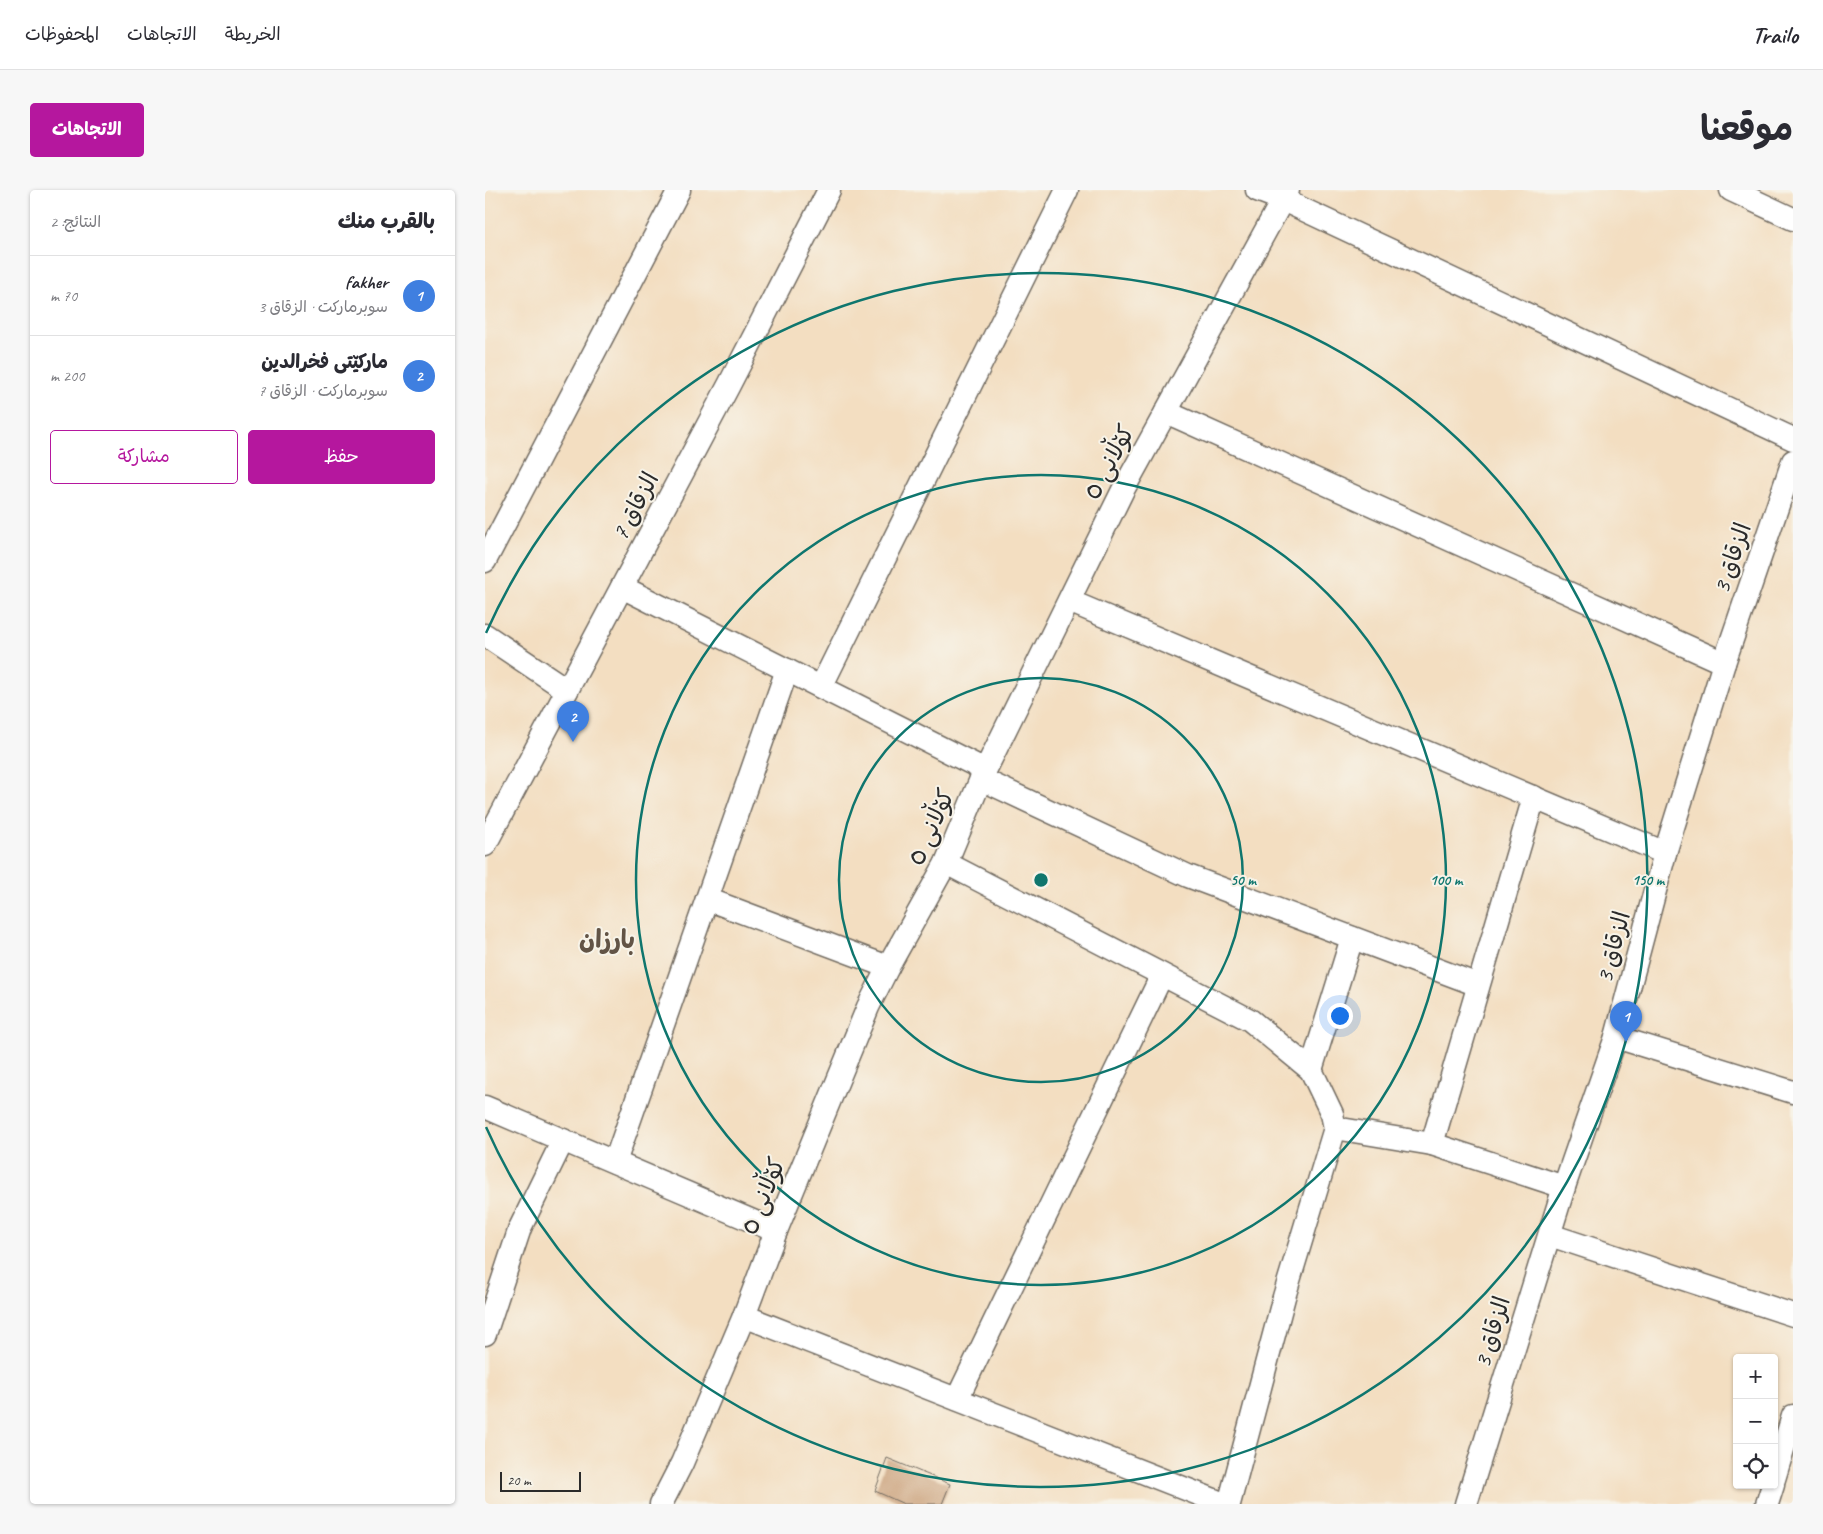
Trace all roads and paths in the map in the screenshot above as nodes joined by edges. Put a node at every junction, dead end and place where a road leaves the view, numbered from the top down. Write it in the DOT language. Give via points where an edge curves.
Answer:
graph roads {
  1 [pos="679,190"];
  2 [pos="829,190"];
  3 [pos="1067,190"];
  4 [pos="1257,190"];
  5 [pos="1731,190"];
  6 [pos="1285,195"];
  7 [pos="1793,219"];
  8 [pos="1166,412"];
  9 [pos="1793,439"];
  10 [pos="1793,461"];
  11 [pos="485,561"];
  12 [pos="622,587"];
  13 [pos="1069,600"];
  14 [pos="485,635"];
  15 [pos="1723,662"];
  16 [pos="787,670"];
  17 [pos="821,687"];
  18 [pos="567,690"];
  19 [pos="983,774"];
  20 [pos="1534,797"];
  21 [pos="485,844"];
  22 [pos="1665,853"];
  23 [pos="946,864"];
  24 [pos="707,899"];
  25 [pos="1352,938"];
  26 [pos="888,967"];
  27 [pos="1162,975"];
  28 [pos="1478,985"];
  29 [pos="1616,1037"];
  30 [pos="1311,1070"];
  31 [pos="1793,1092"];
  32 [pos="485,1107"];
  33 [pos="1335,1128"];
  34 [pos="563,1140"];
  35 [pos="1432,1144"];
  36 [pos="615,1162"];
  37 [pos="1564,1188"];
  38 [pos="777,1231"];
  39 [pos="1550,1235"];
  40 [pos="1793,1315"];
  41 [pos="744,1316"];
  42 [pos="485,1334"];
  43 [pos="957,1399"];
  44 [pos="1793,1416"];
  45 [pos="1778,1466"];
  46 [pos="1772,1489"];
  47 [pos="661,1504"];
  48 [pos="1224,1504"];
  49 [pos="1229,1504"];
  50 [pos="1466,1504"];
  51 [pos="1767,1504"];
  1 -- 11 [label="street"];
  2 -- 12 [label="street, الزقاق 7"];
  3 -- 17 [label="street"];
  4 -- 6 [label="street"];
  5 -- 7 [label="street"];
  6 -- 8 [label="street, کۆڵانی ٥"];
  6 -- 9 [label="street"];
  8 -- 13 [label="street, کۆڵانی ٥"];
  8 -- 15 [label="street"];
  10 -- 15 [label="street, الزقاق 3"];
  12 -- 16 [label="street"];
  12 -- 18 [label="street, الزقاق 7"];
  13 -- 19 [label="street, کۆڵانی ٥"];
  13 -- 20 [label="street"];
  14 -- 18 [label="street"];
  15 -- 22 [label="street, الزقاق 3"];
  16 -- 17 [label="street"];
  16 -- 24 [label="street"];
  17 -- 19 [label="street"];
  18 -- 21 [label="street, الزقاق 7"];
  19 -- 23 [label="street, کۆڵانی ٥"];
  19 -- 25 [label="street" via="1187,876"];
  20 -- 22 [label="street"];
  20 -- 28 [label="street"];
  22 -- 29 [label="street, الزقاق 3"];
  23 -- 26 [label="street, کۆڵانی ٥"];
  23 -- 27 [label="street"];
  24 -- 26 [label="street"];
  24 -- 36 [label="street"];
  25 -- 28 [label="street"];
  25 -- 30 [label="street"];
  26 -- 38 [label="street, کۆڵانی ٥" via="868,1007"];
  27 -- 30 [label="street" via="1250,1020"];
  27 -- 43 [label="street"];
  28 -- 35 [label="street"];
  29 -- 31 [label="street"];
  29 -- 37 [label="street, الزقاق 3"];
  30 -- 33 [label="street" via="1332,1114"];
  32 -- 34 [label="street"];
  33 -- 35 [label="street"];
  33 -- 49 [label="street" via="1284,1297"];
  34 -- 36 [label="street"];
  34 -- 42 [label="street" via="520,1228"];
  35 -- 37 [label="street"];
  36 -- 38 [label="street"];
  37 -- 39 [label="street, الزقاق 3"];
  38 -- 41 [label="street, کۆڵانی ٥"];
  39 -- 40 [label="street"];
  39 -- 50 [label="street, الزقاق 3"];
  41 -- 43 [label="street"];
  41 -- 47 [label="street, کۆڵانی ٥" via="682,1463"];
  43 -- 48 [label="street"];
  44 -- 45 [label="street"];
  46 -- 51 [label="street"];
}
